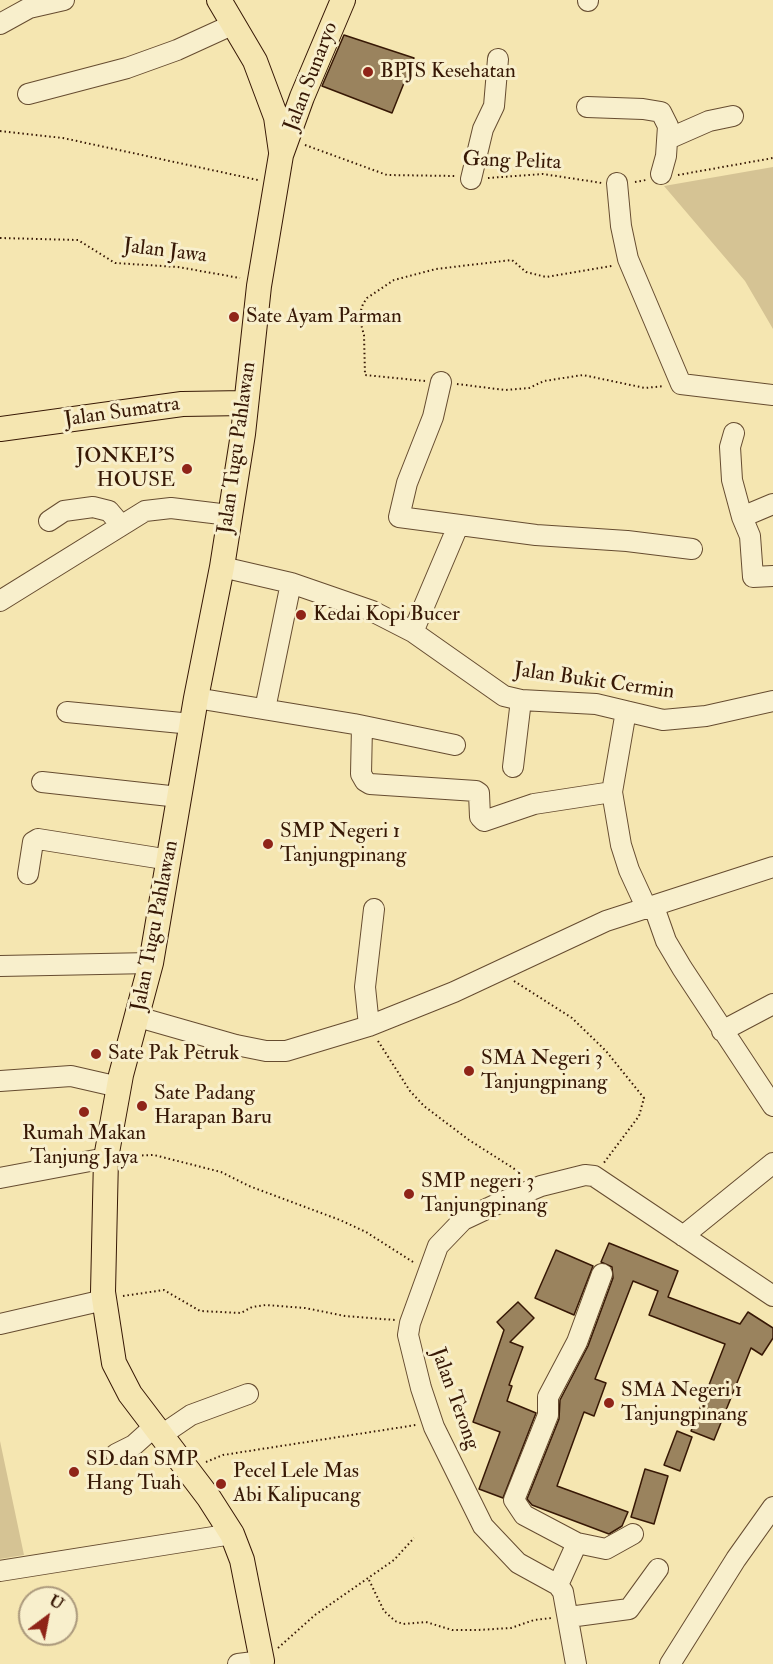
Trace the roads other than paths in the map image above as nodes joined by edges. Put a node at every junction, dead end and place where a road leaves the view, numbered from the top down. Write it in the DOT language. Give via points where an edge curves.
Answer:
graph roads {
  1 [pos="64,0"];
  2 [pos="219,0"];
  3 [pos="343,0"];
  4 [pos="6,14"];
  5 [pos="234,24"];
  6 [pos="498,58"];
  7 [pos="28,93"];
  8 [pos="302,97"];
  9 [pos="270,99"];
  10 [pos="586,107"];
  11 [pos="733,116"];
  12 [pos="668,139"];
  13 [pos="285,147"];
  14 [pos="661,174"];
  15 [pos="471,179"];
  16 [pos="617,183"];
  17 [pos="441,382"];
  18 [pos="773,395"];
  19 [pos="245,403"];
  20 [pos="0,429"];
  21 [pos="734,433"];
  22 [pos="773,504"];
  23 [pos="230,515"];
  24 [pos="742,517"];
  25 [pos="49,521"];
  26 [pos="120,524"];
  27 [pos="458,526"];
  28 [pos="692,549"];
  29 [pos="222,567"];
  30 [pos="773,576"];
  31 [pos="291,583"];
  32 [pos="0,601"];
  33 [pos="413,632"];
  34 [pos="196,698"];
  35 [pos="521,700"];
  36 [pos="773,701"];
  37 [pos="265,709"];
  38 [pos="626,711"];
  39 [pos="67,712"];
  40 [pos="192,724"];
  41 [pos="362,726"];
  42 [pos="455,745"];
  43 [pos="513,767"];
  44 [pos="42,782"];
  45 [pos="612,792"];
  46 [pos="179,797"];
  47 [pos="171,860"];
  48 [pos="773,867"];
  49 [pos="28,874"];
  50 [pos="651,908"];
  51 [pos="374,909"];
  52 [pos="151,963"];
  53 [pos="0,966"];
  54 [pos="773,1004"];
  55 [pos="138,1017"];
  56 [pos="369,1026"];
  57 [pos="722,1031"];
  58 [pos="0,1081"];
  59 [pos="119,1087"];
  60 [pos="773,1106"];
  61 [pos="106,1158"];
  62 [pos="773,1163"];
  63 [pos="0,1178"];
  64 [pos="683,1236"];
  65 [pos="602,1274"];
  66 [pos="773,1296"];
  67 [pos="104,1300"];
  68 [pos="0,1324"];
  69 [pos="248,1394"];
  70 [pos="157,1432"];
  71 [pos="116,1454"];
  72 [pos="773,1507"];
  73 [pos="232,1534"];
  74 [pos="633,1534"];
  75 [pos="577,1543"];
  76 [pos="658,1569"];
  77 [pos="0,1571"];
  78 [pos="558,1585"];
  79 [pos="569,1617"];
  80 [pos="264,1663"];
  81 [pos="238,1664"];
  82 [pos="576,1664"];
  83 [pos="670,1664"];
  1 -- 4 [label="street"];
  2 -- 5 [label="main road"];
  3 -- 8 [label="main road, Jalan Sunaryo"];
  5 -- 7 [label="street" via="127,68"];
  5 -- 9 [label="main road"];
  6 -- 15 [label="street" via="494,106 483,129"];
  8 -- 9 [label="street"];
  8 -- 13 [label="main road, Jalan Sunaryo"];
  9 -- 13 [label="main road"];
  10 -- 12 [label="street" via="661,112 668,126"];
  11 -- 12 [label="street" via="709,121"];
  12 -- 14 [label="street"];
  13 -- 19 [label="main road, Jalan Tugu Pahlawan" via="259,286"];
  16 -- 18 [label="street" via="628,259 681,384"];
  17 -- 27 [label="street" via="399,517"];
  19 -- 20 [label="main road, Jalan Sumatra" via="182,404"];
  19 -- 23 [label="main road, Jalan Tugu Pahlawan"];
  21 -- 24 [label="street" via="730,447 732,480"];
  22 -- 24 [label="street"];
  23 -- 26 [label="street" via="153,508"];
  23 -- 29 [label="main road, Jalan Tugu Pahlawan"];
  24 -- 30 [label="street" via="750,536 753,577"];
  25 -- 26 [label="street" via="64,511 93,507 109,510"];
  26 -- 32 [label="street"];
  27 -- 28 [label="street"];
  27 -- 33 [label="street"];
  29 -- 31 [label="street, Jalan Bukit Cermin"];
  29 -- 34 [label="main road, Jalan Tugu Pahlawan"];
  31 -- 33 [label="street, Jalan Bukit Cermin" via="372,611"];
  31 -- 37 [label="street"];
  33 -- 35 [label="street, Jalan Bukit Cermin" via="496,691"];
  34 -- 37 [label="street"];
  34 -- 40 [label="main road, Jalan Tugu Pahlawan"];
  35 -- 38 [label="street, Jalan Bukit Cermin" via="596,704"];
  35 -- 43 [label="street"];
  36 -- 38 [label="street, Jalan Bukit Cermin" via="706,716 663,720"];
  37 -- 41 [label="street"];
  38 -- 45 [label="street"];
  39 -- 40 [label="street"];
  40 -- 46 [label="main road, Jalan Tugu Pahlawan"];
  41 -- 42 [label="street"];
  41 -- 45 [label="street" via="361,774 367,783 476,790 484,821 534,804"];
  44 -- 46 [label="street"];
  45 -- 50 [label="street" via="629,870"];
  46 -- 47 [label="main road, Jalan Tugu Pahlawan"];
  47 -- 49 [label="street" via="38,839 33,842"];
  47 -- 52 [label="main road, Jalan Tugu Pahlawan"];
  48 -- 50 [label="street"];
  50 -- 56 [label="street" via="606,921 527,956 499,973"];
  50 -- 57 [label="street" via="666,941"];
  51 -- 56 [label="street" via="365,987"];
  52 -- 53 [label="street"];
  52 -- 55 [label="main road, Jalan Tugu Pahlawan"];
  54 -- 57 [label="street"];
  55 -- 56 [label="street" via="266,1051 285,1051"];
  55 -- 59 [label="main road, Jalan Tugu Pahlawan"];
  57 -- 60 [label="street"];
  58 -- 59 [label="street" via="70,1076"];
  59 -- 61 [label="main road, Jalan Tugu Pahlawan"];
  61 -- 63 [label="street"];
  61 -- 67 [label="main road, Jalan Tugu Pahlawan"];
  62 -- 64 [label="street"];
  64 -- 66 [label="street"];
  64 -- 78 [label="street, Jalan Terong" via="594,1176 585,1175 541,1186 463,1220 438,1246 428,1272 408,1335 432,1420 483,1526 518,1563"];
  65 -- 75 [label="street" via="577,1342 548,1397 548,1415 514,1500 524,1515"];
  67 -- 68 [label="street"];
  67 -- 70 [label="main road, Jalan Tugu Pahlawan" via="114,1363 125,1387"];
  69 -- 70 [label="street"];
  70 -- 71 [label="street"];
  70 -- 73 [label="main road, Jalan Tugu Pahlawan"];
  72 -- 83 [label="street"];
  73 -- 77 [label="street"];
  73 -- 80 [label="main road, Jalan Tugu Pahlawan" via="242,1560"];
  74 -- 75 [label="street" via="606,1549"];
  75 -- 78 [label="street"];
  76 -- 79 [label="street" via="630,1609"];
  78 -- 79 [label="street"];
  79 -- 82 [label="street"];
  80 -- 81 [label="street"];
}
